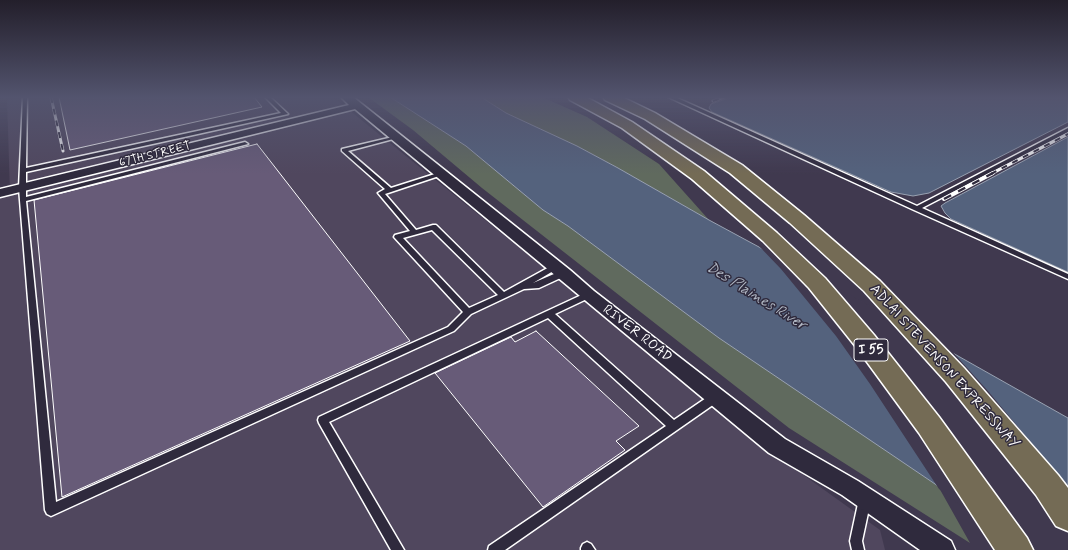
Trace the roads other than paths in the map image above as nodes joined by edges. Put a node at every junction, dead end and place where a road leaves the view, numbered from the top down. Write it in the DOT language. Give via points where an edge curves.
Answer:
graph roads {
  1 [pos="24,123"];
  2 [pos="265,123"];
  3 [pos="271,123"];
  4 [pos="377,123"];
  5 [pos="623,123"];
  6 [pos="661,123"];
  7 [pos="726,123"];
  8 [pos="1068,130"];
  9 [pos="395,137"];
  10 [pos="244,144"];
  11 [pos="22,171"];
  12 [pos="440,174"];
  13 [pos="22,188"];
  14 [pos="390,190"];
  15 [pos="0,193"];
  16 [pos="23,200"];
  17 [pos="916,209"];
  18 [pos="414,232"];
  19 [pos="560,270"];
  20 [pos="1068,277"];
  21 [pos="503,295"];
  22 [pos="588,295"];
  23 [pos="468,312"];
  24 [pos="549,314"];
  25 [pos="716,397"];
  26 [pos="674,426"];
  27 [pos="865,498"];
  28 [pos="1068,515"];
  29 [pos="398,550"];
  30 [pos="494,550"];
  31 [pos="858,550"];
  32 [pos="942,550"];
  33 [pos="1015,550"];
  1 -- 11 [label="lane"];
  2 -- 11 [label="lane"];
  3 -- 13 [label="street, 67TH STREET"];
  4 -- 9 [label="street, RIVER ROAD"];
  5 -- 33 [label="highway, I 55" via="698,175 770,237 817,283 924,419"];
  6 -- 28 [label="highway, ADLAI STEVENSON EXPRESSWAY" via="736,169 872,286 955,376 1047,485"];
  7 -- 17 [label="lane"];
  8 -- 17 [label="lane"];
  9 -- 12 [label="street, RIVER ROAD"];
  9 -- 14 [label="lane" via="344,150"];
  10 -- 16 [label="lane"];
  11 -- 13 [label="lane"];
  12 -- 14 [label="lane"];
  12 -- 19 [label="street, RIVER ROAD"];
  13 -- 15 [label="street, 67TH STREET"];
  13 -- 16 [label="lane"];
  14 -- 18 [label="lane" via="381,193"];
  16 -- 23 [label="lane" via="51,510 451,329"];
  17 -- 20 [label="lane"];
  18 -- 21 [label="lane" via="433,227"];
  18 -- 23 [label="lane" via="398,237"];
  19 -- 21 [label="lane"];
  19 -- 22 [label="street, RIVER ROAD"];
  21 -- 23 [label="lane"];
  22 -- 24 [label="lane"];
  22 -- 25 [label="street, RIVER ROAD"];
  24 -- 26 [label="lane"];
  24 -- 29 [label="lane" via="323,420"];
  25 -- 26 [label="lane"];
  25 -- 27 [label="street, RIVER ROAD" via="777,446"];
  26 -- 30 [label="lane"];
  27 -- 31 [label="lane" via="856,541"];
  27 -- 32 [label="street, RIVER ROAD"];
}
